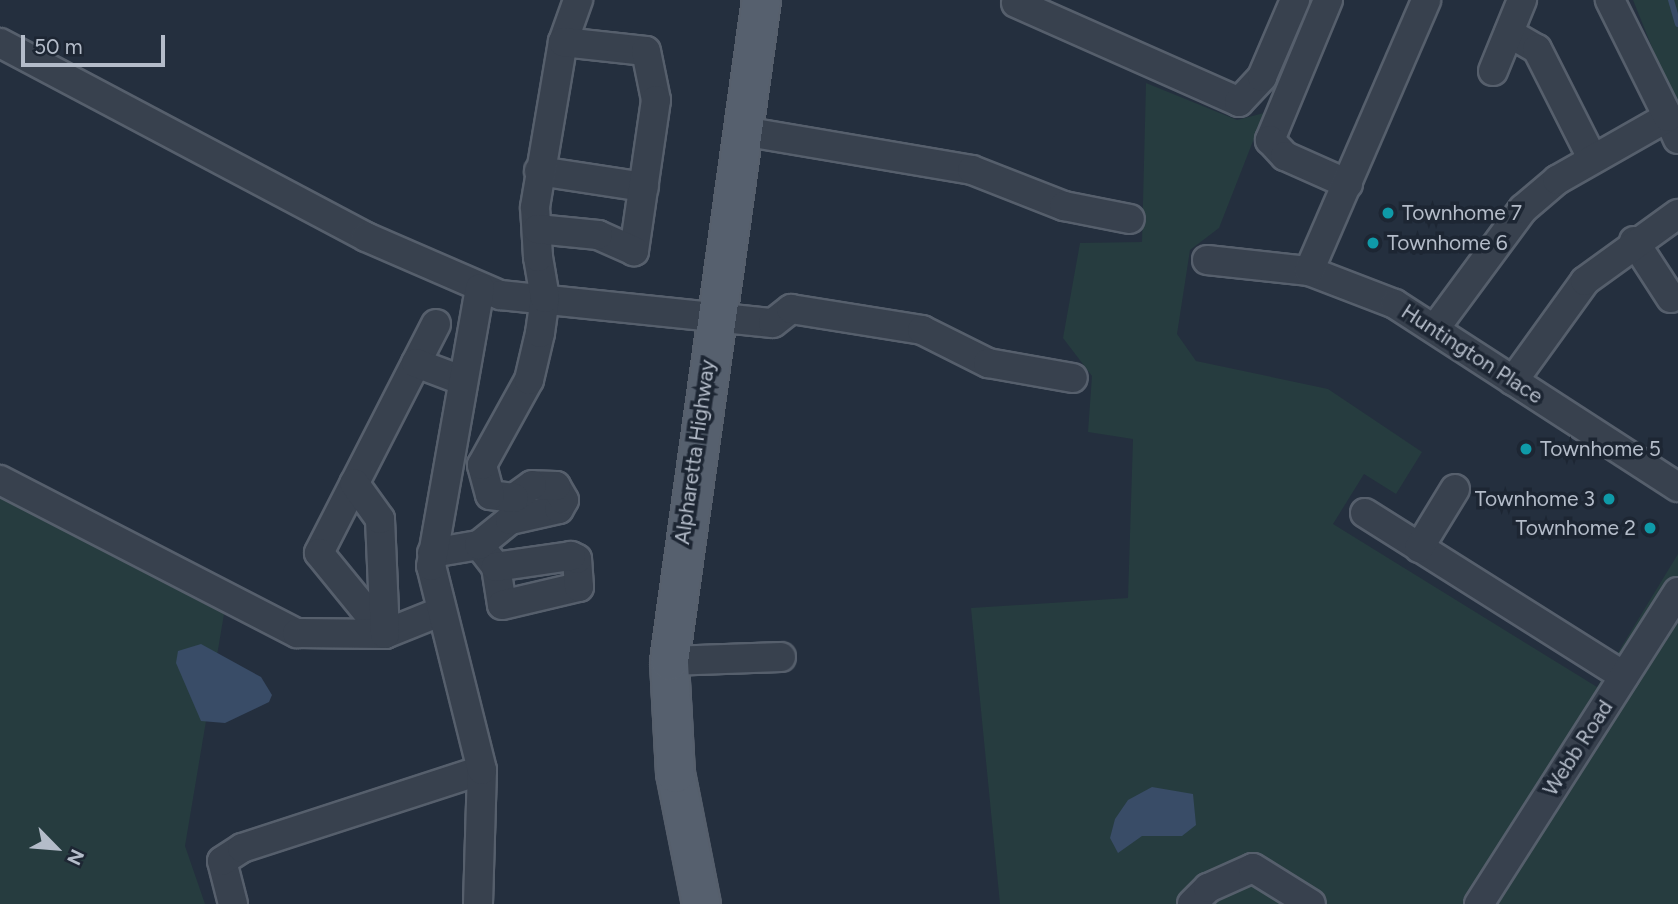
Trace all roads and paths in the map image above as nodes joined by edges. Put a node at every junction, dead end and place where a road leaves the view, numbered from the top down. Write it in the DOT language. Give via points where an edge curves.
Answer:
graph roads {
  1 [pos="578,0"];
  2 [pos="1295,0"];
  3 [pos="1328,0"];
  4 [pos="1426,0"];
  5 [pos="1522,0"];
  6 [pos="1610,0"];
  7 [pos="1014,1"];
  8 [pos="761,2"];
  9 [pos="1509,33"];
  10 [pos="563,42"];
  11 [pos="0,43"];
  12 [pos="1493,71"];
  13 [pos="1673,128"];
  14 [pos="742,131"];
  15 [pos="1592,158"];
  16 [pos="539,171"];
  17 [pos="1348,184"];
  18 [pos="644,187"];
  19 [pos="1678,214"];
  20 [pos="1130,219"];
  21 [pos="537,229"];
  22 [pos="1634,241"];
  23 [pos="1207,260"];
  24 [pos="1309,271"];
  25 [pos="480,288"];
  26 [pos="545,298"];
  27 [pos="1671,298"];
  28 [pos="715,318"];
  29 [pos="436,324"];
  30 [pos="1436,327"];
  31 [pos="416,363"];
  32 [pos="1073,378"];
  33 [pos="461,380"];
  34 [pos="1513,381"];
  35 [pos="0,480"];
  36 [pos="354,483"];
  37 [pos="1678,487"];
  38 [pos="1455,489"];
  39 [pos="1365,513"];
  40 [pos="1419,548"];
  41 [pos="432,553"];
  42 [pos="487,556"];
  43 [pos="1678,592"];
  44 [pos="440,612"];
  45 [pos="385,634"];
  46 [pos="780,657"];
  47 [pos="669,661"];
  48 [pos="1624,676"];
  49 [pos="482,770"];
  50 [pos="233,904"];
  51 [pos="478,904"];
  52 [pos="701,904"];
  53 [pos="1192,904"];
  54 [pos="1311,904"];
  55 [pos="1479,904"];
  1 -- 10 [label="street"];
  2 -- 7 [label="street" via="1262,77 1239,102"];
  3 -- 17 [label="street" via="1270,140 1285,156"];
  4 -- 17 [label="street"];
  5 -- 9 [label="street"];
  6 -- 13 [label="street"];
  8 -- 14 [label="main road, Alpharetta Highway"];
  9 -- 12 [label="street"];
  9 -- 15 [label="street" via="1537,49"];
  10 -- 16 [label="street"];
  10 -- 18 [label="street" via="646,51 656,100"];
  11 -- 25 [label="street" via="366,237"];
  13 -- 15 [label="street"];
  14 -- 20 [label="street" via="972,170 1064,206"];
  14 -- 28 [label="main road, Alpharetta Highway"];
  15 -- 30 [label="street" via="1523,209"];
  16 -- 18 [label="street"];
  16 -- 21 [label="street"];
  17 -- 24 [label="street"];
  18 -- 21 [label="street" via="634,251 598,235"];
  19 -- 22 [label="street"];
  21 -- 26 [label="street"];
  22 -- 27 [label="street"];
  22 -- 34 [label="street" via="1567,301"];
  23 -- 24 [label="street, Huntington Place"];
  24 -- 30 [label="street, Huntington Place"];
  25 -- 26 [label="street"];
  25 -- 33 [label="street"];
  26 -- 28 [label="street"];
  26 -- 42 [label="street" via="529,380 482,465 490,495 514,498 531,485 556,486 564,500 559,509 510,520"];
  28 -- 32 [label="street" via="773,323 790,309 922,330 988,363"];
  28 -- 47 [label="main road, Alpharetta Highway"];
  29 -- 31 [label="street"];
  30 -- 34 [label="street, Huntington Place"];
  31 -- 33 [label="street"];
  31 -- 36 [label="street"];
  33 -- 41 [label="street"];
  34 -- 37 [label="street, Huntington Place"];
  35 -- 45 [label="street" via="297,633"];
  36 -- 45 [label="street" via="380,519"];
  36 -- 45 [label="street" via="319,553"];
  38 -- 40 [label="street"];
  39 -- 40 [label="street"];
  40 -- 48 [label="street"];
  41 -- 42 [label="street"];
  41 -- 44 [label="street"];
  42 -- 42 [label="street" via="502,605 511,608 579,587 577,559"];
  43 -- 48 [label="street, Webb Road"];
  44 -- 45 [label="street"];
  44 -- 49 [label="street"];
  46 -- 47 [label="street"];
  47 -- 52 [label="main road, Alpharetta Highway" via="675,773"];
  48 -- 55 [label="street, Webb Road"];
  49 -- 50 [label="street" via="242,848 222,861"];
  49 -- 51 [label="street"];
  53 -- 54 [label="street" via="1208,888 1253,868"];
}
